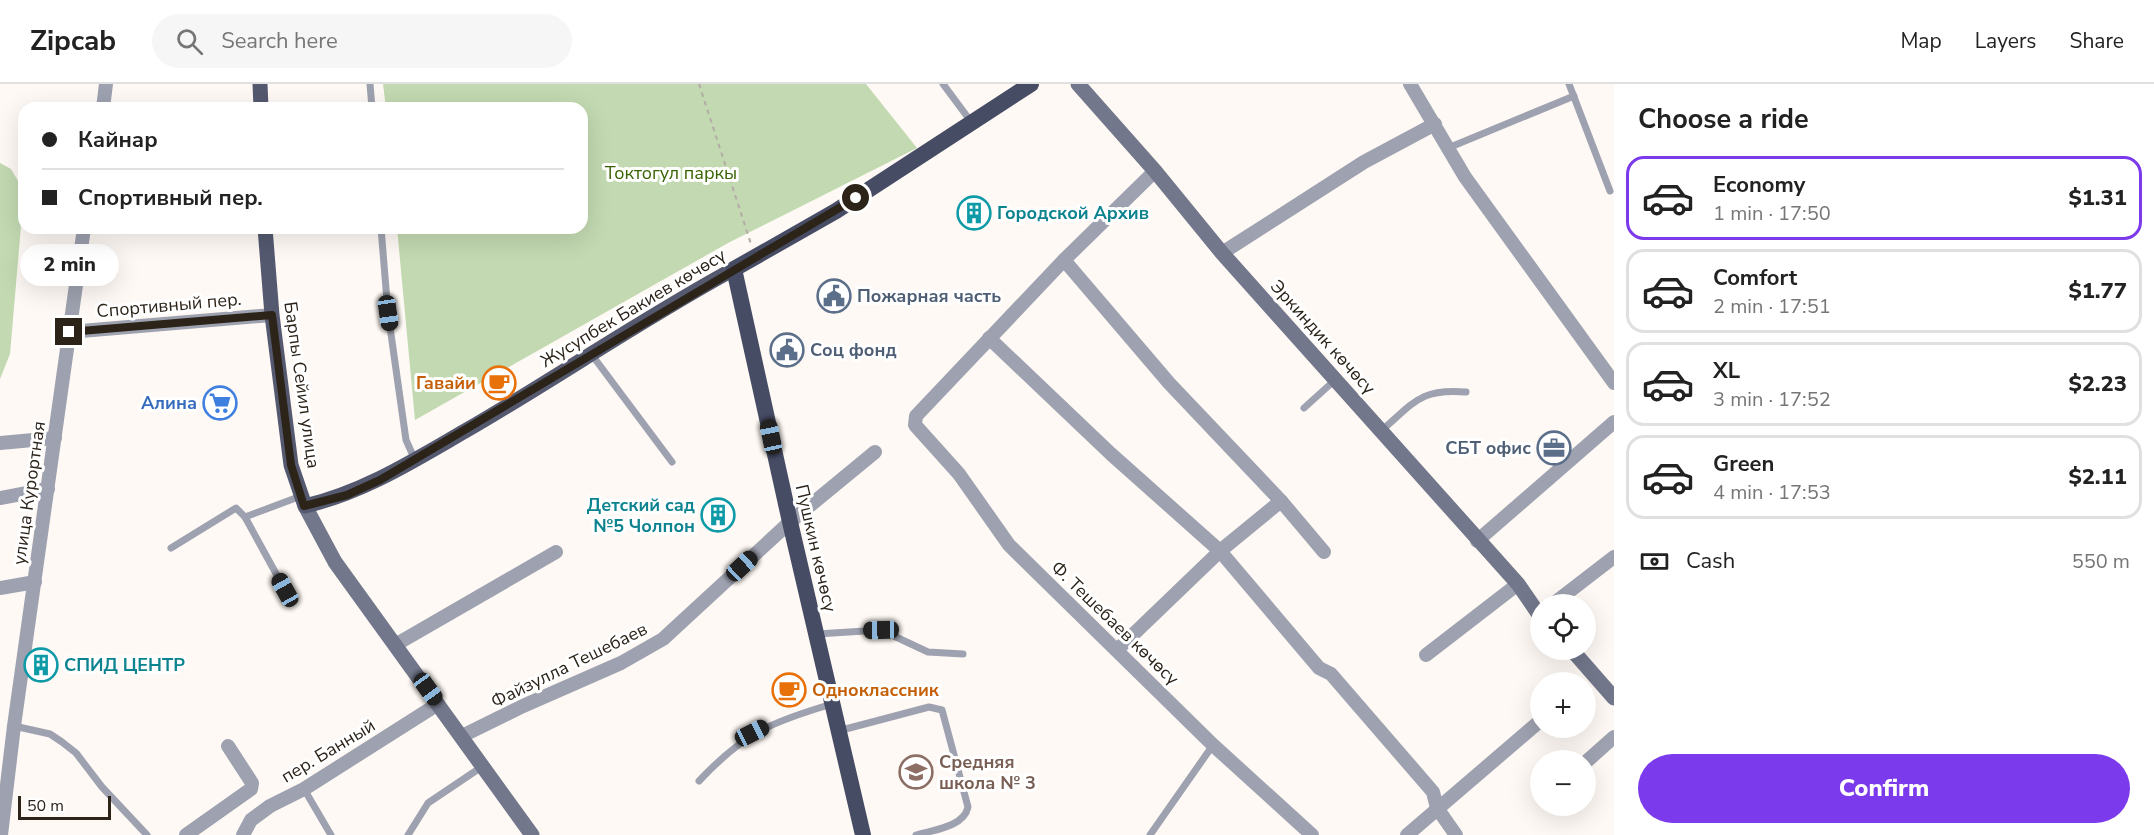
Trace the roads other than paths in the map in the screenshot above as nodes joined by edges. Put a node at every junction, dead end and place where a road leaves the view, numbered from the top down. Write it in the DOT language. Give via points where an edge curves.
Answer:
graph roads {
  1 [pos="106,84"];
  2 [pos="260,84"];
  3 [pos="370,84"];
  4 [pos="943,84"];
  5 [pos="1031,84"];
  6 [pos="1078,84"];
  7 [pos="1410,84"];
  8 [pos="1569,84"];
  9 [pos="1574,96"];
  10 [pos="104,102"];
  11 [pos="261,102"];
  12 [pos="372,102"];
  13 [pos="973,123"];
  14 [pos="1435,124"];
  15 [pos="1448,148"];
  16 [pos="1155,171"];
  17 [pos="1611,191"];
  18 [pos="83,234"];
  19 [pos="266,234"];
  20 [pos="381,234"];
  21 [pos="1222,253"];
  22 [pos="1064,260"];
  23 [pos="734,269"];
  24 [pos="272,315"];
  25 [pos="69,332"];
  26 [pos="989,338"];
  27 [pos="592,355"];
  28 [pos="1335,380"];
  29 [pos="1614,383"];
  30 [pos="1466,392"];
  31 [pos="1304,408"];
  32 [pos="1614,422"];
  33 [pos="1380,431"];
  34 [pos="55,438"];
  35 [pos="0,443"];
  36 [pos="875,452"];
  37 [pos="415,460"];
  38 [pos="672,462"];
  39 [pos="48,489"];
  40 [pos="0,498"];
  41 [pos="303,501"];
  42 [pos="1281,501"];
  43 [pos="245,518"];
  44 [pos="790,522"];
  45 [pos="1477,541"];
  46 [pos="171,548"];
  47 [pos="1220,551"];
  48 [pos="556,552"];
  49 [pos="1324,552"];
  50 [pos="1614,557"];
  51 [pos="35,582"];
  52 [pos="1518,584"];
  53 [pos="0,588"];
  54 [pos="285,590"];
  55 [pos="1566,594"];
  56 [pos="1530,601"];
  57 [pos="816,634"];
  58 [pos="395,645"];
  59 [pos="1117,650"];
  60 [pos="963,654"];
  61 [pos="1426,655"];
  62 [pos="1596,684"];
  63 [pos="1614,698"];
  64 [pos="438,704"];
  65 [pos="832,704"];
  66 [pos="14,726"];
  67 [pos="1530,729"];
  68 [pos="838,731"];
  69 [pos="462,736"];
  70 [pos="1614,737"];
  71 [pos="1213,745"];
  72 [pos="228,746"];
  73 [pos="1596,753"];
  74 [pos="483,766"];
  75 [pos="699,781"];
  76 [pos="304,789"];
  77 [pos="1437,808"];
  78 [pos="2,835"];
  79 [pos="147,835"];
  80 [pos="186,835"];
  81 [pos="243,835"];
  82 [pos="331,835"];
  83 [pos="408,835"];
  84 [pos="532,835"];
  85 [pos="863,835"];
  86 [pos="916,835"];
  87 [pos="1149,835"];
  88 [pos="1312,835"];
  89 [pos="1407,835"];
  90 [pos="1456,835"];
  1 -- 10 [label="street"];
  2 -- 11 [label="main road"];
  3 -- 12 [label="lane"];
  4 -- 13 [label="lane"];
  5 -- 13 [label="highway, Жусупбек Бакиев көчөсү"];
  6 -- 16 [label="main road, Эркиндик көчөсү"];
  7 -- 14 [label="street"];
  8 -- 9 [label="lane"];
  9 -- 15 [label="lane"];
  9 -- 17 [label="lane"];
  13 -- 23 [label="highway, Жусупбек Бакиев көчөсү" via="836,211"];
  14 -- 15 [label="street"];
  14 -- 21 [label="street" via="1364,162"];
  15 -- 29 [label="street" via="1545,291"];
  16 -- 21 [label="main road, Эркиндик көчөсү"];
  16 -- 22 [label="street"];
  18 -- 25 [label="street, улица Курортная"];
  19 -- 24 [label="main road, Барпы Сейил улица"];
  20 -- 37 [label="lane" via="406,440"];
  21 -- 28 [label="main road, Эркиндик көчөсү"];
  22 -- 26 [label="street"];
  22 -- 42 [label="street" via="1168,382"];
  23 -- 27 [label="main road, Жусупбек Бакиев көчөсү"];
  23 -- 44 [label="highway, Пушкин көчөсү"];
  24 -- 25 [label="street, Спортивный пер."];
  24 -- 41 [label="main road, Барпы Сейил улица" via="291,465"];
  25 -- 34 [label="street, улица Курортная"];
  26 -- 47 [label="street"];
  26 -- 59 [label="street, Ф. Тешебаев көчөсү" via="914,420 916,429 959,474 1009,545"];
  27 -- 37 [label="main road, Жусупбек Бакиев көчөсү"];
  27 -- 38 [label="lane"];
  28 -- 31 [label="lane"];
  28 -- 33 [label="main road, Эркиндик көчөсү"];
  30 -- 33 [label="lane" via="1440,390 1422,396"];
  32 -- 45 [label="street"];
  33 -- 45 [label="main road, Эркиндик көчөсү"];
  34 -- 35 [label="street"];
  34 -- 39 [label="street, улица Курортная"];
  36 -- 44 [label="street, Файзулла Тешебаев"];
  37 -- 41 [label="main road, Жусупбек Бакиев көчөсү" via="363,488"];
  39 -- 40 [label="street"];
  39 -- 51 [label="street, улица Курортная"];
  41 -- 43 [label="lane"];
  41 -- 58 [label="main road, Барпы Сейил улица" via="335,562"];
  42 -- 47 [label="street"];
  42 -- 49 [label="street"];
  43 -- 46 [label="lane" via="236,508"];
  43 -- 54 [label="lane"];
  44 -- 57 [label="highway, Пушкин көчөсү"];
  44 -- 69 [label="street, Файзулла Тешебаев" via="663,639 621,663"];
  45 -- 52 [label="main road, Эркиндик көчөсү"];
  47 -- 59 [label="street"];
  47 -- 77 [label="street" via="1319,668 1331,674 1433,792"];
  48 -- 58 [label="street"];
  50 -- 55 [label="street"];
  51 -- 53 [label="street"];
  51 -- 66 [label="street, улица Курортная"];
  52 -- 56 [label="main road, Эркиндик көчөсү"];
  52 -- 61 [label="street"];
  57 -- 60 [label="lane" via="881,630 928,652"];
  57 -- 65 [label="highway, Пушкин көчөсү"];
  58 -- 64 [label="main road, Барпы Сейил улица"];
  59 -- 71 [label="street, Ф. Тешебаев көчөсү"];
  62 -- 63 [label="main road"];
  64 -- 69 [label="main road, Барпы Сейил улица"];
  64 -- 76 [label="street, пер. Банный"];
  65 -- 68 [label="highway, Пушкин көчөсү"];
  65 -- 75 [label="lane" via="778,720 752,733"];
  66 -- 78 [label="street, улица Курортная"];
  66 -- 79 [label="lane" via="50,734 76,753"];
  67 -- 77 [label="street"];
  68 -- 85 [label="highway, Пушкин көчөсү"];
  68 -- 86 [label="lane" via="929,707 942,710 967,813 960,822"];
  69 -- 74 [label="main road, Барпы Сейил улица"];
  70 -- 73 [label="street"];
  71 -- 87 [label="lane"];
  71 -- 88 [label="street, Ф. Тешебаев көчөсү"];
  72 -- 80 [label="street" via="252,783 251,789"];
  74 -- 83 [label="lane" via="428,803"];
  74 -- 84 [label="main road, Барпы Сейил улица"];
  76 -- 81 [label="street, пер. Банный" via="251,820"];
  76 -- 82 [label="lane"];
  77 -- 89 [label="street"];
  77 -- 90 [label="street"];
}
